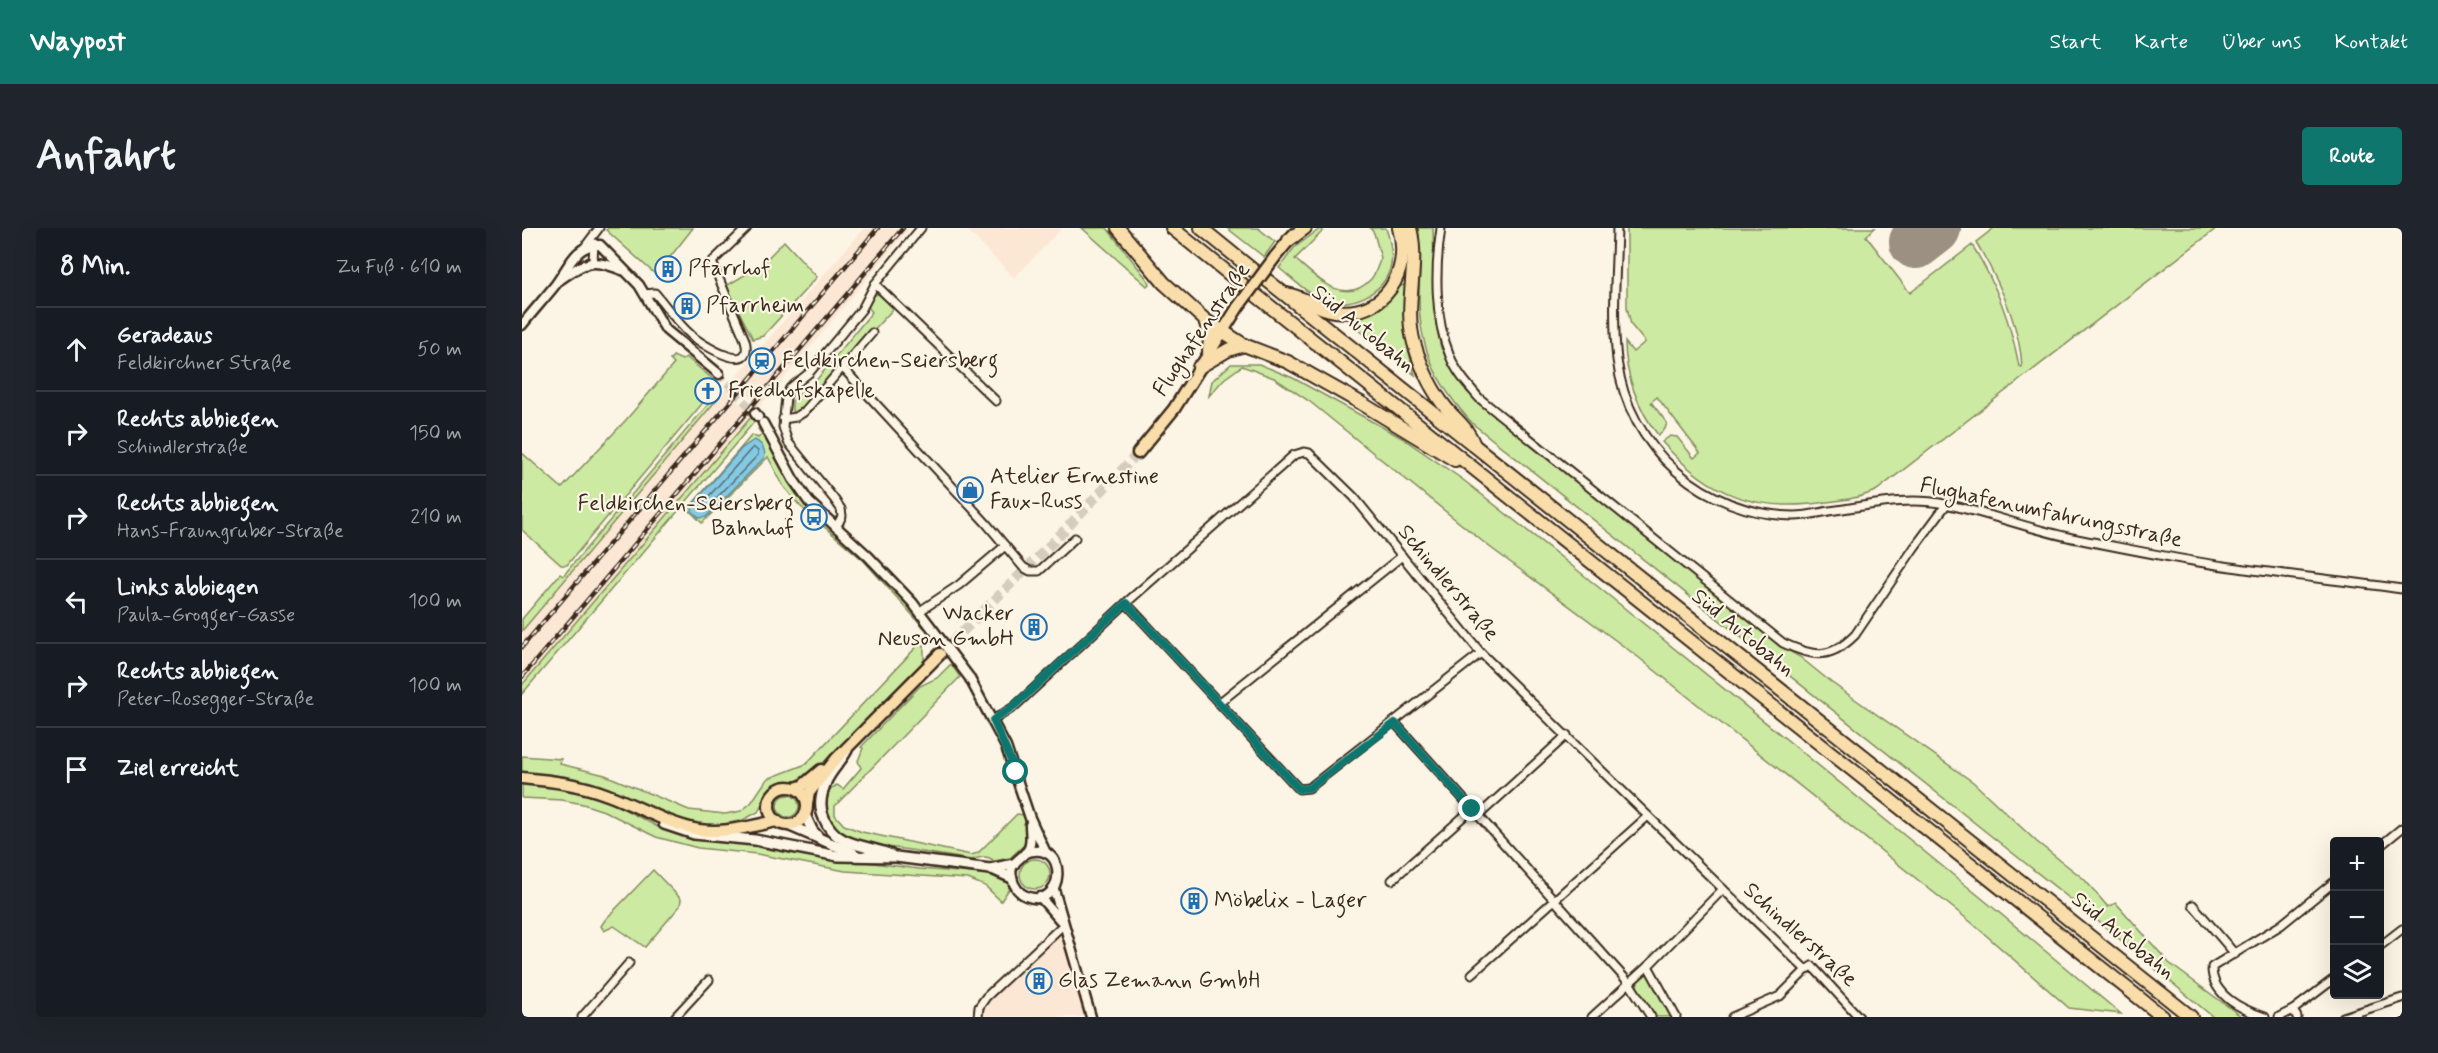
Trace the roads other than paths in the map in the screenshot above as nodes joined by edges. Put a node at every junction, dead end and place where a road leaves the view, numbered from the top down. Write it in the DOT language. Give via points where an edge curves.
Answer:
graph roads {
  1 [pos="599,228"];
  2 [pos="747,228"];
  3 [pos="921,228"];
  4 [pos="1118,228"];
  5 [pos="1172,228"];
  6 [pos="1201,228"];
  7 [pos="1298,228"];
  8 [pos="1305,228"];
  9 [pos="1402,228"];
  10 [pos="1441,228"];
  11 [pos="1617,228"];
  12 [pos="594,240"];
  13 [pos="1289,240"];
  14 [pos="593,261"];
  15 [pos="625,271"];
  16 [pos="1254,271"];
  17 [pos="558,281"];
  18 [pos="1268,281"];
  19 [pos="875,284"];
  20 [pos="1243,285"];
  21 [pos="644,294"];
  22 [pos="1284,294"];
  23 [pos="1257,296"];
  24 [pos="1205,320"];
  25 [pos="522,326"];
  26 [pos="1222,330"];
  27 [pos="872,333"];
  28 [pos="1244,345"];
  29 [pos="1209,351"];
  30 [pos="842,367"];
  31 [pos="1200,368"];
  32 [pos="720,374"];
  33 [pos="996,401"];
  34 [pos="758,418"];
  35 [pos="783,419"];
  36 [pos="1475,446"];
  37 [pos="1138,453"];
  38 [pos="1487,478"];
  39 [pos="1947,505"];
  40 [pos="836,528"];
  41 [pos="1075,538"];
  42 [pos="1005,546"];
  43 [pos="1402,556"];
  44 [pos="2402,589"];
  45 [pos="1126,603"];
  46 [pos="920,611"];
  47 [pos="1481,653"];
  48 [pos="940,654"];
  49 [pos="1219,703"];
  50 [pos="993,720"];
  51 [pos="1395,723"];
  52 [pos="1567,735"];
  53 [pos="849,747"];
  54 [pos="836,759"];
  55 [pos="522,778"];
  56 [pos="795,788"];
  57 [pos="807,802"];
  58 [pos="634,806"];
  59 [pos="769,806"];
  60 [pos="1472,809"];
  61 [pos="805,815"];
  62 [pos="1478,816"];
  63 [pos="1648,816"];
  64 [pos="1030,818"];
  65 [pos="777,821"];
  66 [pos="788,825"];
  67 [pos="2402,828"];
  68 [pos="737,829"];
  69 [pos="820,840"];
  70 [pos="2384,842"];
  71 [pos="1025,853"];
  72 [pos="1046,853"];
  73 [pos="861,855"];
  74 [pos="896,857"];
  75 [pos="1014,864"];
  76 [pos="990,868"];
  77 [pos="1012,878"];
  78 [pos="1392,880"];
  79 [pos="2330,885"];
  80 [pos="1054,889"];
  81 [pos="1723,889"];
  82 [pos="1040,897"];
  83 [pos="1556,900"];
  84 [pos="2193,905"];
  85 [pos="1063,926"];
  86 [pos="2402,929"];
  87 [pos="2380,945"];
  88 [pos="2235,954"];
  89 [pos="628,963"];
  90 [pos="1648,966"];
  91 [pos="1806,970"];
  92 [pos="1472,974"];
  93 [pos="709,980"];
  94 [pos="2330,983"];
  95 [pos="1630,984"];
  96 [pos="2402,998"];
  97 [pos="2295,1013"];
  98 [pos="582,1017"];
  99 [pos="675,1017"];
  100 [pos="978,1017"];
  101 [pos="1091,1017"];
  102 [pos="1592,1017"];
  103 [pos="1651,1017"];
  104 [pos="1676,1017"];
  105 [pos="1732,1017"];
  106 [pos="1859,1017"];
  107 [pos="2163,1017"];
  108 [pos="2191,1017"];
  109 [pos="2265,1017"];
  110 [pos="2279,1017"];
  111 [pos="2343,1017"];
  1 -- 12 [label="street"];
  2 -- 21 [label="street" via="712,262 745,340 746,351 741,356 728,357 693,337 655,293"];
  3 -- 19 [label="street"];
  4 -- 24 [label="highway" via="1164,283"];
  5 -- 20 [label="highway"];
  6 -- 16 [label="highway"];
  7 -- 13 [label="main road, Flughafenstraße"];
  8 -- 13 [label="highway"];
  9 -- 22 [label="highway" via="1404,256 1399,275 1371,305 1334,311"];
  9 -- 36 [label="highway" via="1414,245 1410,310 1421,364 1432,387 1468,430"];
  10 -- 39 [label="street" via="1441,326 1450,357 1464,380 1479,398 1783,643 1815,655 1832,653 1845,645"];
  11 -- 39 [label="street, Flughafenumfahrungsstraße" via="1614,314 1624,393 1655,449 1685,478 1715,499 1764,514 1797,516 1913,500"];
  12 -- 14 [label="street"];
  12 -- 15 [label="street"];
  12 -- 17 [label="street" via="567,264"];
  13 -- 26 [label="main road, Flughafenstraße, bridge"];
  14 -- 15 [label="street"];
  14 -- 17 [label="street"];
  15 -- 21 [label="street"];
  17 -- 25 [label="street"];
  18 -- 22 [label="highway, Süd Autobahn"];
  19 -- 33 [label="street"];
  19 -- 35 [label="street" via="862,309 809,373 790,388"];
  21 -- 32 [label="street" via="671,335"];
  22 -- 36 [label="highway, Süd Autobahn"];
  23 -- 38 [label="highway, Süd Autobahn"];
  24 -- 26 [label="highway"];
  24 -- 29 [label="highway"];
  26 -- 28 [label="highway"];
  26 -- 29 [label="main road, Flughafenstraße"];
  27 -- 30 [label="street"];
  28 -- 31 [label="highway"];
  28 -- 38 [label="highway" via="1288,362"];
  29 -- 31 [label="main road, Flughafenstraße"];
  30 -- 35 [label="street" via="804,412"];
  30 -- 42 [label="street"];
  31 -- 37 [label="main road, Flughafenstraße" via="1174,409"];
  34 -- 40 [label="street" via="798,488"];
  35 -- 40 [label="street" via="784,435 792,449 840,509 842,516"];
  36 -- 108 [label="highway, Süd Autobahn"];
  38 -- 107 [label="highway, Süd Autobahn"];
  39 -- 44 [label="street, Flughafenumfahrungsstraße" via="2073,538 2218,565"];
  40 -- 46 [label="street" via="885,572"];
  41 -- 42 [label="street" via="1034,572 1023,567"];
  42 -- 46 [label="street" via="959,585"];
  43 -- 45 [label="street, Schindlerstraße" via="1354,497 1304,452 1294,456"];
  43 -- 47 [label="street, Schindlerstraße"];
  43 -- 49 [label="street"];
  45 -- 49 [label="street"];
  45 -- 50 [label="street, Schindlerstraße" via="1014,706"];
  46 -- 50 [label="street" via="969,677"];
  47 -- 51 [label="street"];
  47 -- 52 [label="street, Schindlerstraße"];
  48 -- 53 [label="main road"];
  49 -- 51 [label="street" via="1299,789 1309,788"];
  50 -- 64 [label="street"];
  51 -- 60 [label="street"];
  52 -- 62 [label="street"];
  52 -- 63 [label="street, Schindlerstraße"];
  53 -- 54 [label="main road"];
  53 -- 74 [label="main road" via="824,787 820,802 823,817 839,839"];
  54 -- 56 [label="main road"];
  54 -- 57 [label="main road" via="809,793"];
  55 -- 58 [label="main road" via="579,786"];
  56 -- 57 [label="main road"];
  56 -- 59 [label="main road" via="777,790"];
  57 -- 61 [label="main road"];
  58 -- 68 [label="main road" via="699,830"];
  58 -- 73 [label="main road" via="660,822 694,834 755,840 838,856"];
  59 -- 65 [label="main road"];
  59 -- 68 [label="main road"];
  60 -- 62 [label="street"];
  60 -- 78 [label="street"];
  61 -- 66 [label="main road" via="798,823"];
  61 -- 69 [label="main road"];
  62 -- 83 [label="street"];
  63 -- 81 [label="street, Schindlerstraße"];
  63 -- 83 [label="street"];
  64 -- 71 [label="street" via="1030,840"];
  64 -- 72 [label="street"];
  65 -- 66 [label="main road"];
  65 -- 68 [label="main road"];
  66 -- 69 [label="main road"];
  67 -- 70 [label="street"];
  69 -- 73 [label="main road"];
  71 -- 72 [label="street"];
  71 -- 75 [label="street"];
  72 -- 80 [label="street" via="1058,867"];
  73 -- 74 [label="main road"];
  74 -- 76 [label="main road"];
  75 -- 76 [label="main road"];
  75 -- 77 [label="street"];
  76 -- 77 [label="main road"];
  77 -- 82 [label="street" via="1024,895"];
  79 -- 88 [label="street" via="2281,926"];
  80 -- 82 [label="street"];
  80 -- 85 [label="street"];
  81 -- 90 [label="street"];
  81 -- 91 [label="street, Schindlerstraße"];
  82 -- 85 [label="street"];
  83 -- 92 [label="street"];
  83 -- 95 [label="street"];
  84 -- 88 [label="street"];
  85 -- 100 [label="street" via="986,997"];
  85 -- 101 [label="street"];
  86 -- 87 [label="street"];
  88 -- 109 [label="street" via="2212,968 2215,987 2242,1009"];
  89 -- 98 [label="street"];
  90 -- 95 [label="street"];
  90 -- 104 [label="street"];
  91 -- 105 [label="street" via="1780,996"];
  91 -- 106 [label="street, Schindlerstraße" via="1812,966"];
  93 -- 99 [label="street"];
  94 -- 97 [label="street"];
  95 -- 102 [label="street"];
  95 -- 103 [label="street"];
  96 -- 111 [label="street"];
  97 -- 110 [label="street"];
}
